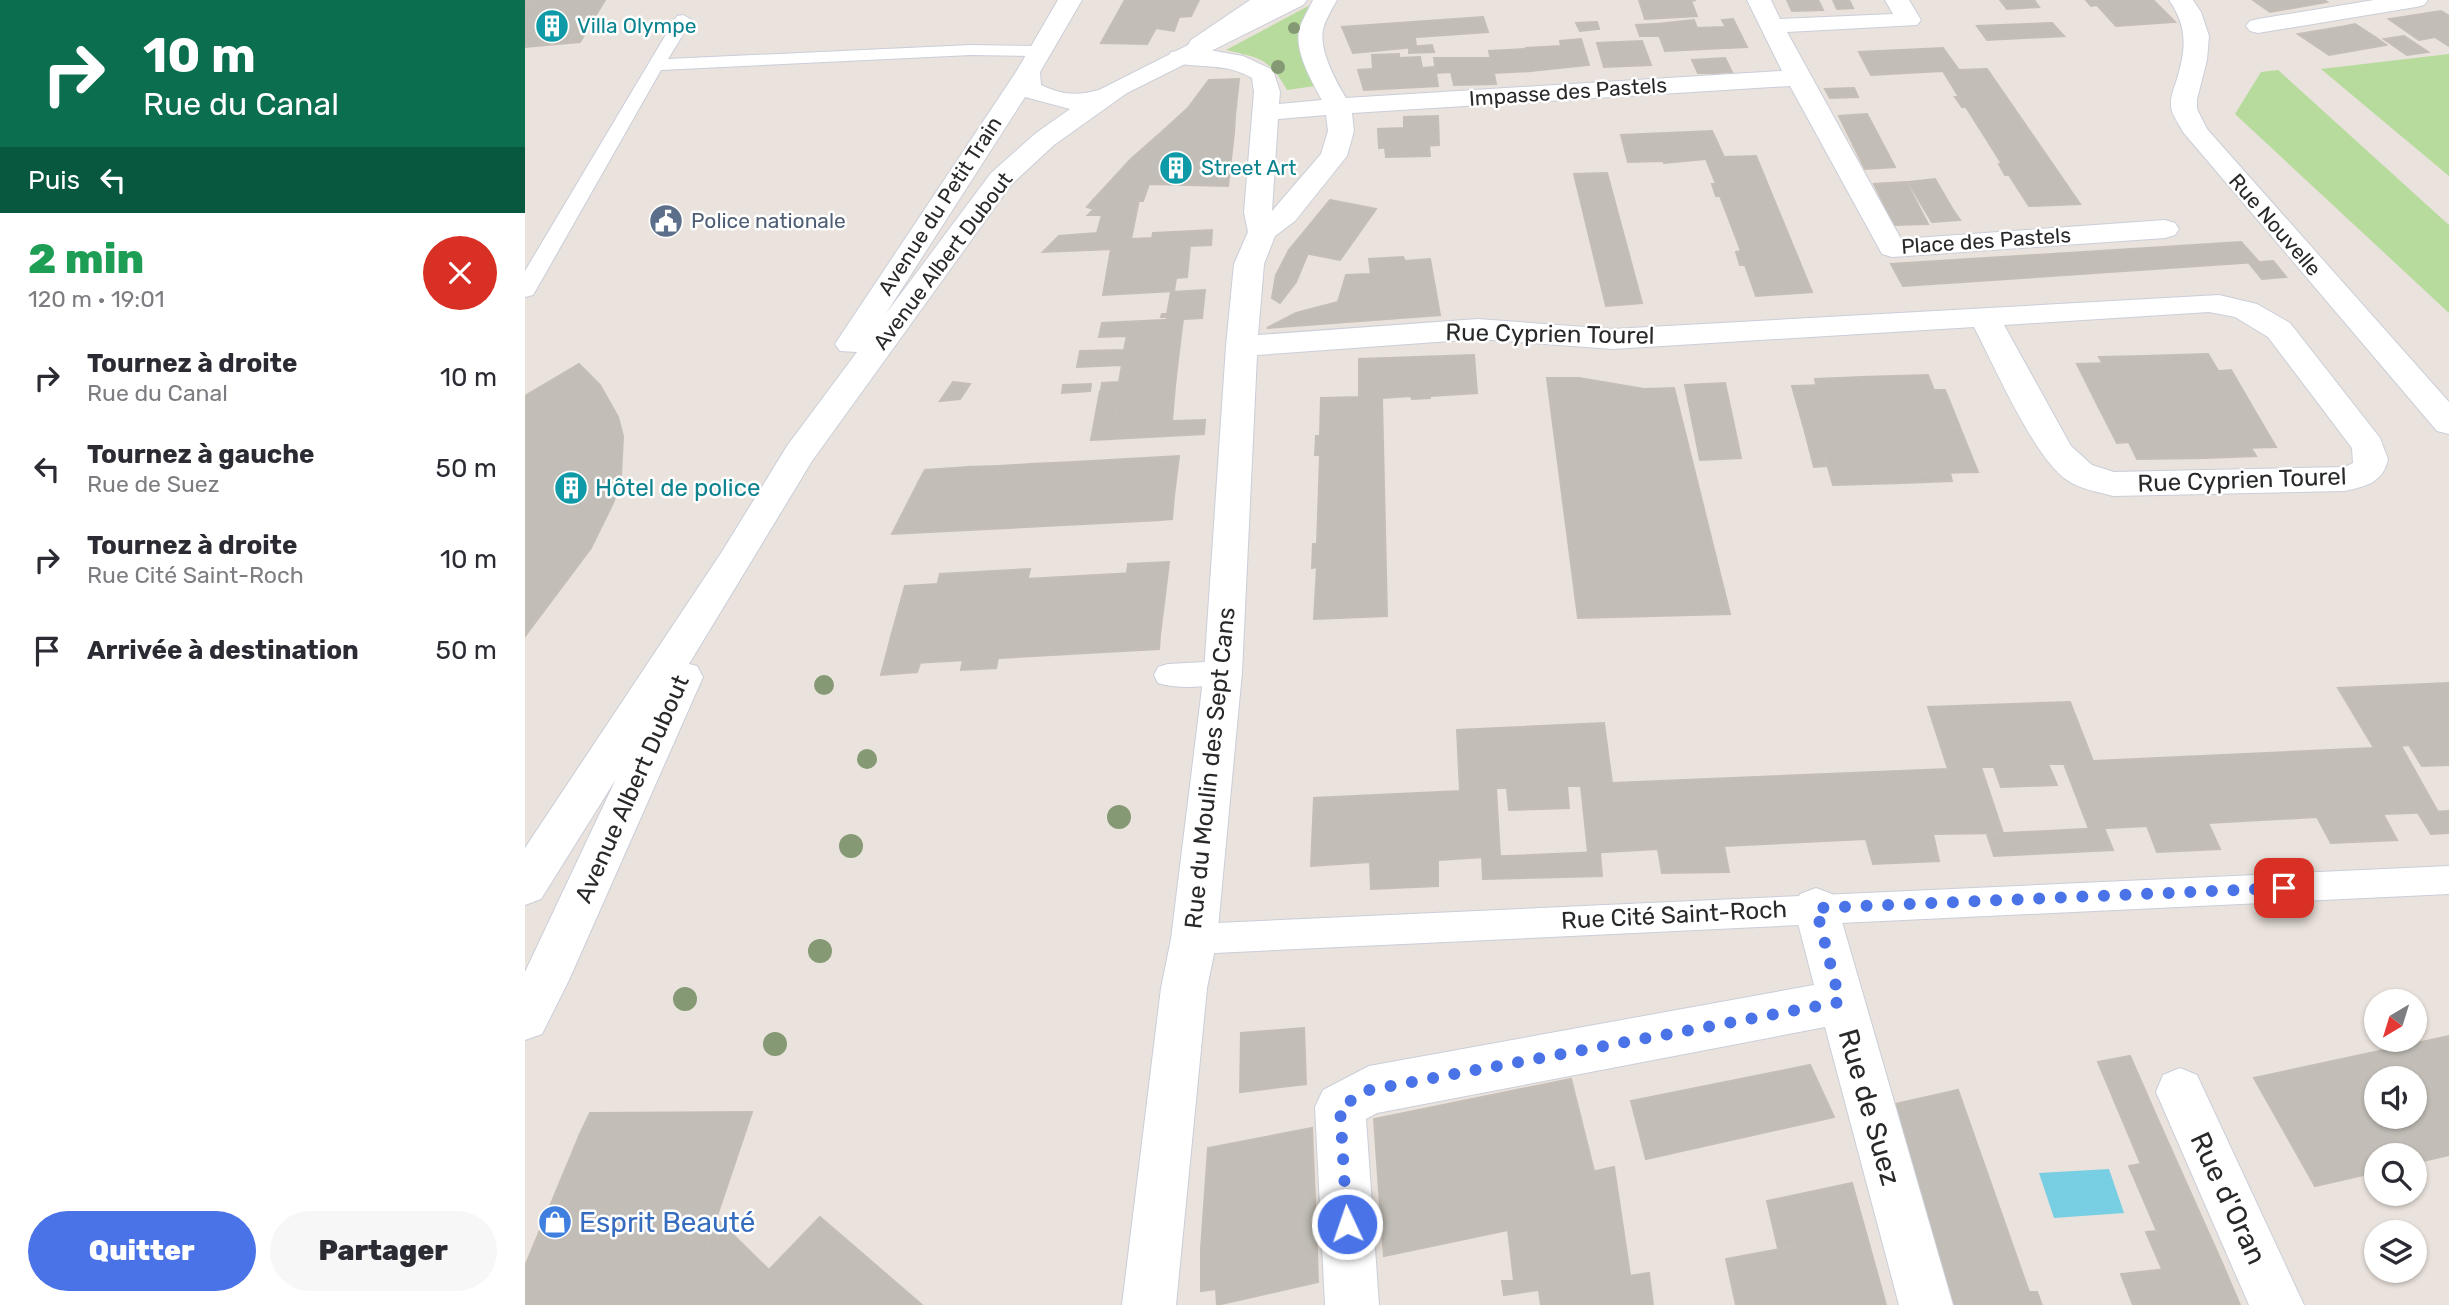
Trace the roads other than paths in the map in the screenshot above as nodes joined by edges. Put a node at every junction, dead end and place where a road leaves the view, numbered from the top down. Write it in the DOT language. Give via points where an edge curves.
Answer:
graph roads {
  1 [pos="1070,0"];
  2 [pos="1265,0"];
  3 [pos="1295,0"];
  4 [pos="1325,0"];
  5 [pos="1759,0"];
  6 [pos="1897,0"];
  7 [pos="2181,0"];
  8 [pos="2416,0"];
  9 [pos="2377,3"];
  10 [pos="683,20"];
  11 [pos="1771,26"];
  12 [pos="2258,26"];
  13 [pos="1189,52"];
  14 [pos="1034,61"];
  15 [pos="655,65"];
  16 [pos="1797,78"];
  17 [pos="1118,88"];
  18 [pos="1338,106"];
  19 [pos="1265,113"];
  20 [pos="2165,229"];
  21 [pos="1262,232"];
  22 [pos="525,290"];
  23 [pos="1984,317"];
  24 [pos="1242,345"];
  25 [pos="2449,423"];
  26 [pos="799,454"];
  27 [pos="736,559"];
  28 [pos="1223,672"];
  29 [pos="1168,675"];
  30 [pos="2449,880"];
  31 [pos="525,885"];
  32 [pos="1816,908"];
  33 [pos="1194,939"];
  34 [pos="1840,1002"];
  35 [pos="525,1018"];
  36 [pos="2180,1092"];
  37 [pos="1149,1305"];
  38 [pos="1352,1305"];
  39 [pos="1926,1305"];
  40 [pos="2277,1305"];
  1 -- 14 [label="street, Avenue du Petit Train"];
  2 -- 13 [label="street"];
  3 -- 13 [label="street, Avenue Albert Dubout"];
  4 -- 18 [label="street, Rue du Moulin des Sept Cans" via="1311,31 1324,81"];
  5 -- 11 [label="street, Place des Pastels"];
  6 -- 11 [label="street" via="1909,20"];
  7 -- 25 [label="street, Rue Nouvelle" via="2192,13 2199,38 2184,99 2196,132"];
  8 -- 9 [label="street"];
  9 -- 12 [label="street"];
  10 -- 15 [label="lane"];
  11 -- 16 [label="street, Place des Pastels"];
  13 -- 17 [label="street, Avenue Albert Dubout"];
  13 -- 19 [label="street, Rue du Moulin des Sept Cans" via="1253,67 1264,75"];
  14 -- 15 [label="lane" via="971,50"];
  14 -- 17 [label="street" via="1029,89 1042,97 1100,99"];
  14 -- 26 [label="street, Avenue du Petit Train" via="835,370"];
  15 -- 22 [label="lane"];
  16 -- 18 [label="street, Impasse des Pastels"];
  16 -- 20 [label="street, Place des Pastels" via="1892,248"];
  17 -- 26 [label="street, Avenue Albert Dubout" via="1045,139 1001,179"];
  18 -- 19 [label="street"];
  18 -- 21 [label="street, Rue du Moulin des Sept Cans" via="1341,131 1333,156 1285,215"];
  19 -- 21 [label="street, Rue du Moulin des Sept Cans" via="1258,212"];
  21 -- 24 [label="street, Rue du Moulin des Sept Cans" via="1249,264"];
  23 -- 23 [label="street, Rue Cyprien Tourel" via="2209,303 2245,309 2279,330 2368,446 2368,468 2345,480 2113,484 2097,480 2080,473 2057,453"];
  23 -- 24 [label="street, Rue Cyprien Tourel" via="1613,339 1478,329"];
  24 -- 28 [label="street, Rue du Moulin des Sept Cans"];
  26 -- 27 [label="street, Avenue Albert Dubout"];
  27 -- 31 [label="street, Avenue Albert Dubout"];
  27 -- 35 [label="street, Avenue Albert Dubout"];
  28 -- 29 [label="lane"];
  28 -- 33 [label="street, Rue du Moulin des Sept Cans"];
  30 -- 32 [label="lane, Rue Cité Saint-Roch"];
  32 -- 33 [label="lane, Rue Cité Saint-Roch"];
  32 -- 34 [label="street, Rue de Suez"];
  33 -- 37 [label="street, Rue du Moulin des Sept Cans" via="1184,988"];
  34 -- 38 [label="street" via="1369,1090 1340,1107"];
  34 -- 39 [label="street, Rue de Suez"];
  36 -- 40 [label="street, Rue d'Oran"];
}
